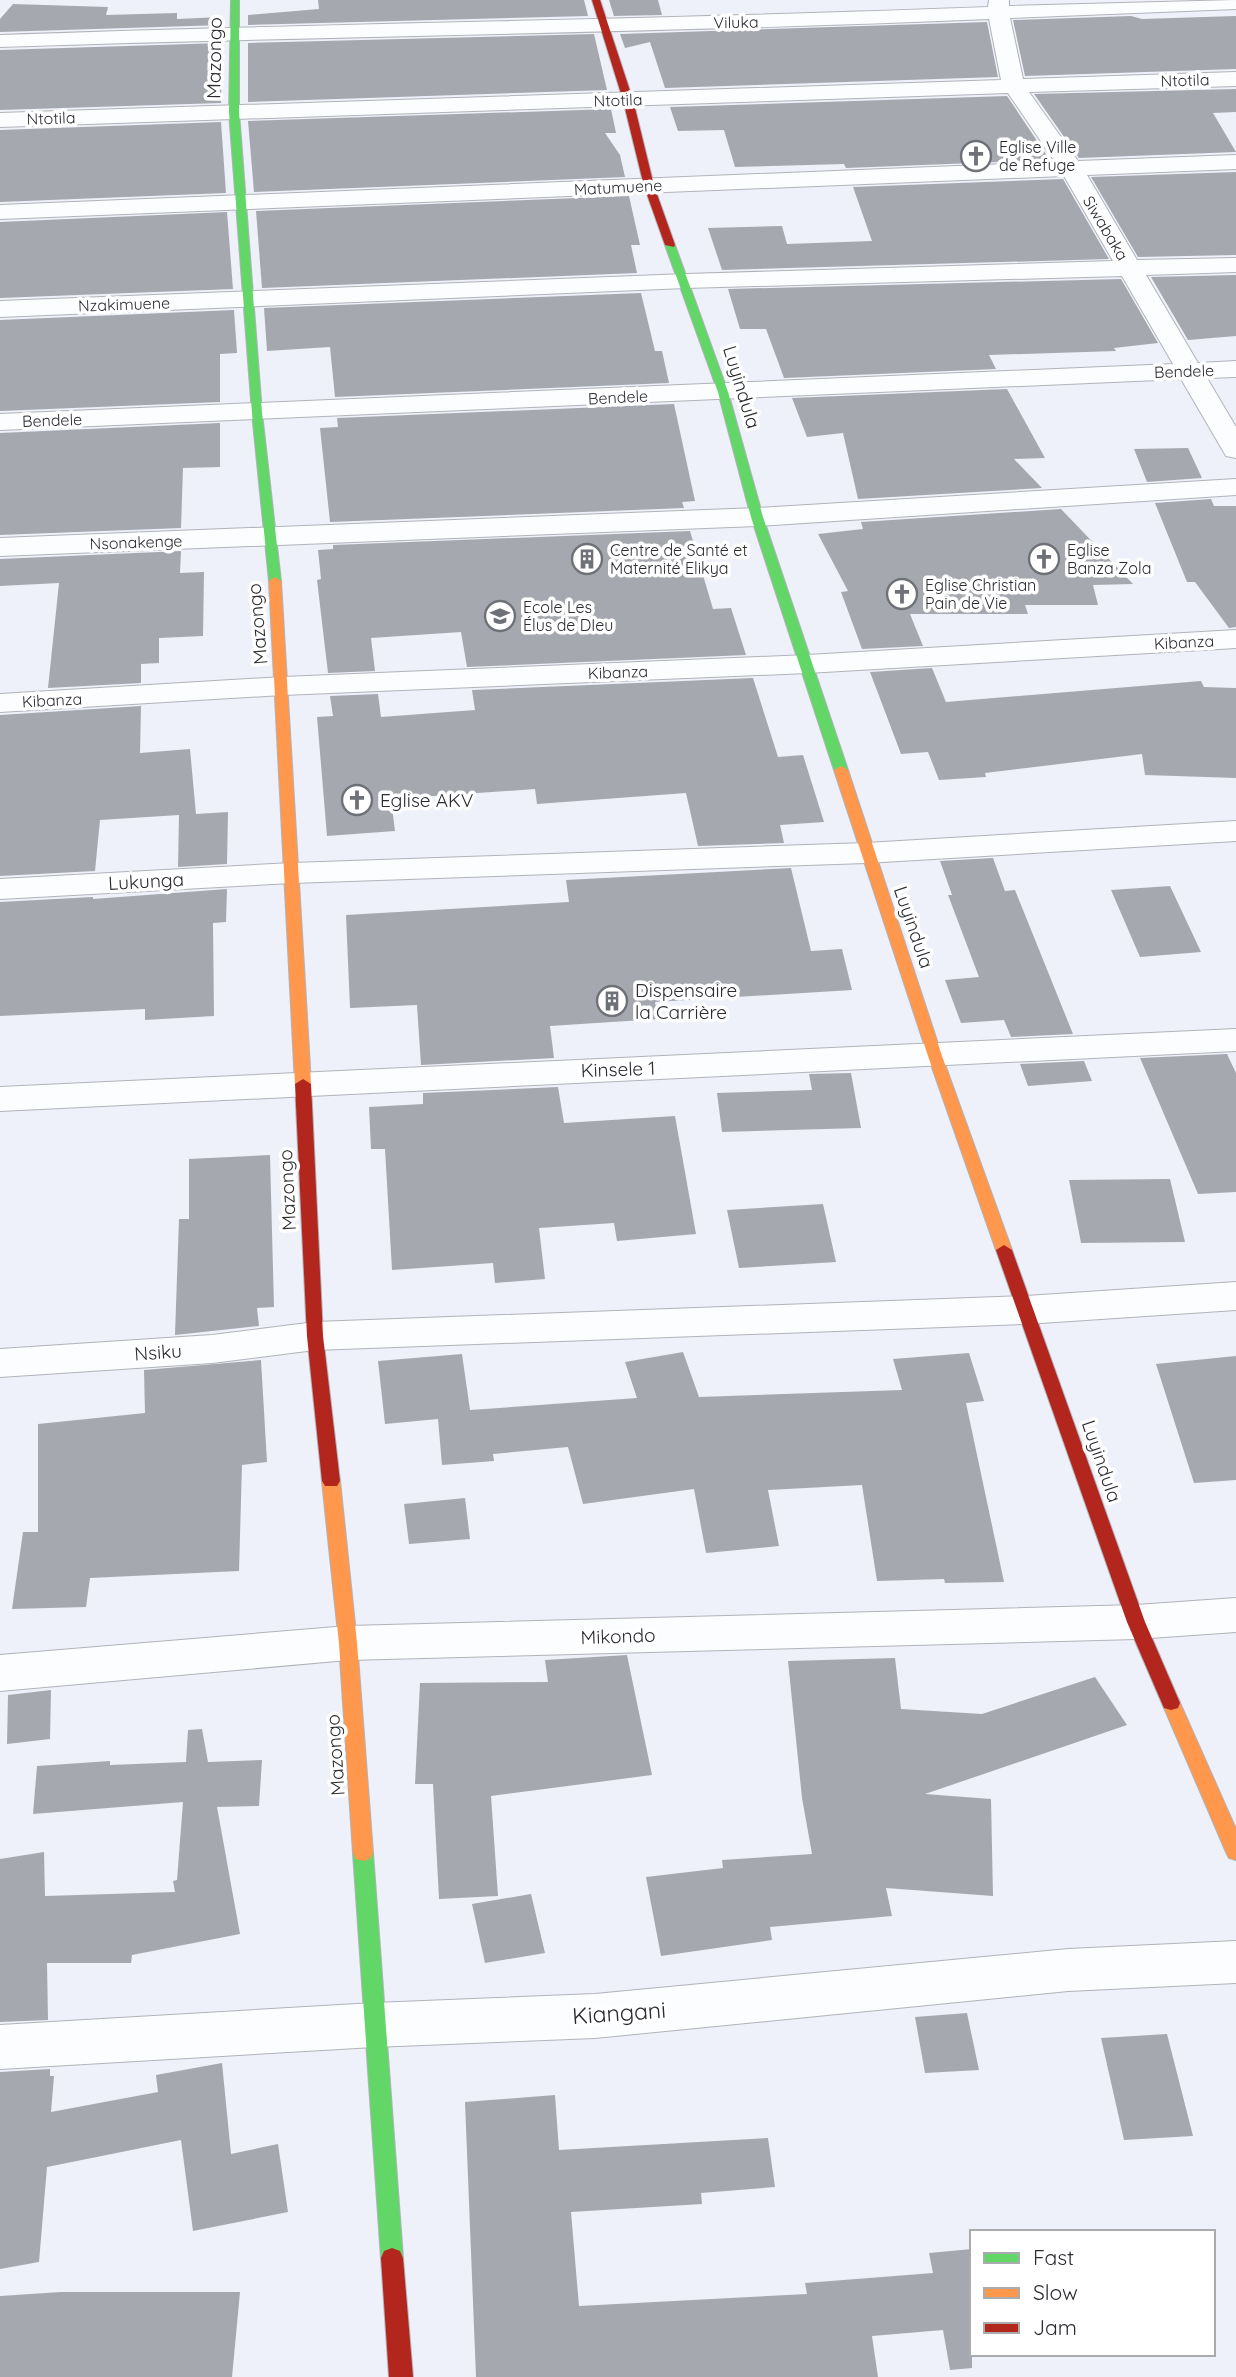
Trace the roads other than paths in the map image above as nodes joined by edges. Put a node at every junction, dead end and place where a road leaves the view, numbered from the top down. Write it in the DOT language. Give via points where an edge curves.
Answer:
graph roads {
  1 [pos="235,0"];
  2 [pos="596,0"];
  3 [pos="1236,3"];
  4 [pos="998,6"];
  5 [pos="602,24"];
  6 [pos="236,33"];
  7 [pos="0,41"];
  8 [pos="1236,79"];
  9 [pos="1013,85"];
  10 [pos="628,100"];
  11 [pos="234,112"];
  12 [pos="0,120"];
  13 [pos="1236,162"];
  14 [pos="1071,168"];
  15 [pos="649,186"];
  16 [pos="242,204"];
  17 [pos="0,212"];
  18 [pos="1236,265"];
  19 [pos="1130,268"];
  20 [pos="686,281"];
  21 [pos="248,299"];
  22 [pos="0,309"];
  23 [pos="1236,369"];
  24 [pos="1189,371"];
  25 [pos="723,392"];
  26 [pos="257,413"];
  27 [pos="0,422"];
  28 [pos="1236,450"];
  29 [pos="1236,487"];
  30 [pos="757,517"];
  31 [pos="272,537"];
  32 [pos="0,547"];
  33 [pos="1236,639"];
  34 [pos="807,664"];
  35 [pos="283,686"];
  36 [pos="0,703"];
  37 [pos="1236,831"];
  38 [pos="866,853"];
  39 [pos="292,873"];
  40 [pos="0,889"];
  41 [pos="1236,1040"];
  42 [pos="935,1056"];
  43 [pos="302,1082"];
  44 [pos="0,1100"];
  45 [pos="1236,1296"];
  46 [pos="1026,1310"];
  47 [pos="314,1336"];
  48 [pos="0,1363"];
  49 [pos="1236,1615"];
  50 [pos="1136,1622"];
  51 [pos="348,1643"];
  52 [pos="0,1673"];
  53 [pos="1236,1852"];
  54 [pos="1236,1962"];
  55 [pos="374,2025"];
  56 [pos="0,2047"];
  57 [pos="401,2377"];
  1 -- 6 [label="street, Mazongo"];
  2 -- 5 [label="street, Luyindula"];
  3 -- 4 [label="street, Viluka"];
  4 -- 5 [label="street, Viluka" via="771,22"];
  4 -- 9 [label="street, Siwabaka"];
  5 -- 6 [label="street, Viluka"];
  5 -- 10 [label="street, Luyindula"];
  6 -- 7 [label="street, Viluka"];
  6 -- 11 [label="street, Mazongo"];
  8 -- 9 [label="street, Ntotila"];
  9 -- 10 [label="street, Ntotila"];
  9 -- 14 [label="street, Siwabaka"];
  10 -- 11 [label="street, Ntotila"];
  10 -- 15 [label="street, Luyindula"];
  11 -- 12 [label="street, Ntotila"];
  11 -- 16 [label="street, Mazongo"];
  13 -- 14 [label="street, Matumuene"];
  14 -- 15 [label="street, Matumuene"];
  14 -- 19 [label="street, Siwabaka"];
  15 -- 16 [label="street, Matumuene"];
  15 -- 20 [label="street, Luyindula"];
  16 -- 17 [label="street, Matumuene"];
  16 -- 21 [label="street, Mazongo"];
  18 -- 19 [label="street, Nzakimuene"];
  19 -- 20 [label="street, Nzakimuene"];
  19 -- 24 [label="street, Siwabaka"];
  20 -- 21 [label="street, Nzakimuene"];
  20 -- 25 [label="street, Luyindula"];
  21 -- 22 [label="street, Nzakimuene"];
  21 -- 26 [label="street, Mazongo"];
  23 -- 24 [label="street, Bendele"];
  24 -- 25 [label="street, Bendele"];
  24 -- 28 [label="street, Siwabaka"];
  25 -- 26 [label="street, Bendele"];
  25 -- 30 [label="street, Luyindula"];
  26 -- 27 [label="street, Bendele"];
  26 -- 31 [label="street, Mazongo"];
  29 -- 30 [label="street, Nsonakenge"];
  30 -- 31 [label="street, Nsonakenge"];
  30 -- 34 [label="street, Luyindula"];
  31 -- 32 [label="street, Nsonakenge"];
  31 -- 35 [label="street, Mazongo"];
  33 -- 34 [label="street, Kibanza"];
  34 -- 35 [label="street, Kibanza"];
  34 -- 38 [label="street, Luyindula"];
  35 -- 36 [label="street, Kibanza"];
  35 -- 39 [label="street, Mazongo"];
  37 -- 38 [label="street, Lukunga"];
  38 -- 39 [label="street, Lukunga"];
  38 -- 42 [label="street, Luyindula"];
  39 -- 40 [label="street, Lukunga"];
  39 -- 43 [label="street, Mazongo"];
  41 -- 42 [label="street, Kinsele 1"];
  42 -- 43 [label="street, Kinsele 1"];
  42 -- 46 [label="street, Luyindula"];
  43 -- 44 [label="street, Kinsele 1"];
  43 -- 47 [label="street, Mazongo"];
  45 -- 46 [label="street, Nsiku"];
  46 -- 47 [label="street, Nsiku"];
  46 -- 50 [label="street, Luyindula"];
  47 -- 48 [label="street, Nsiku" via="212,1349"];
  47 -- 51 [label="street, Mazongo"];
  49 -- 50 [label="street, Mikondo"];
  50 -- 51 [label="street, Mikondo"];
  50 -- 53 [label="street, Luyindula"];
  51 -- 52 [label="street, Mikondo"];
  51 -- 55 [label="street, Mazongo"];
  54 -- 55 [label="street, Kiangani" via="1068,1970 595,2016"];
  55 -- 56 [label="street, Kiangani"];
  55 -- 57 [label="street, Mazongo"];
}
